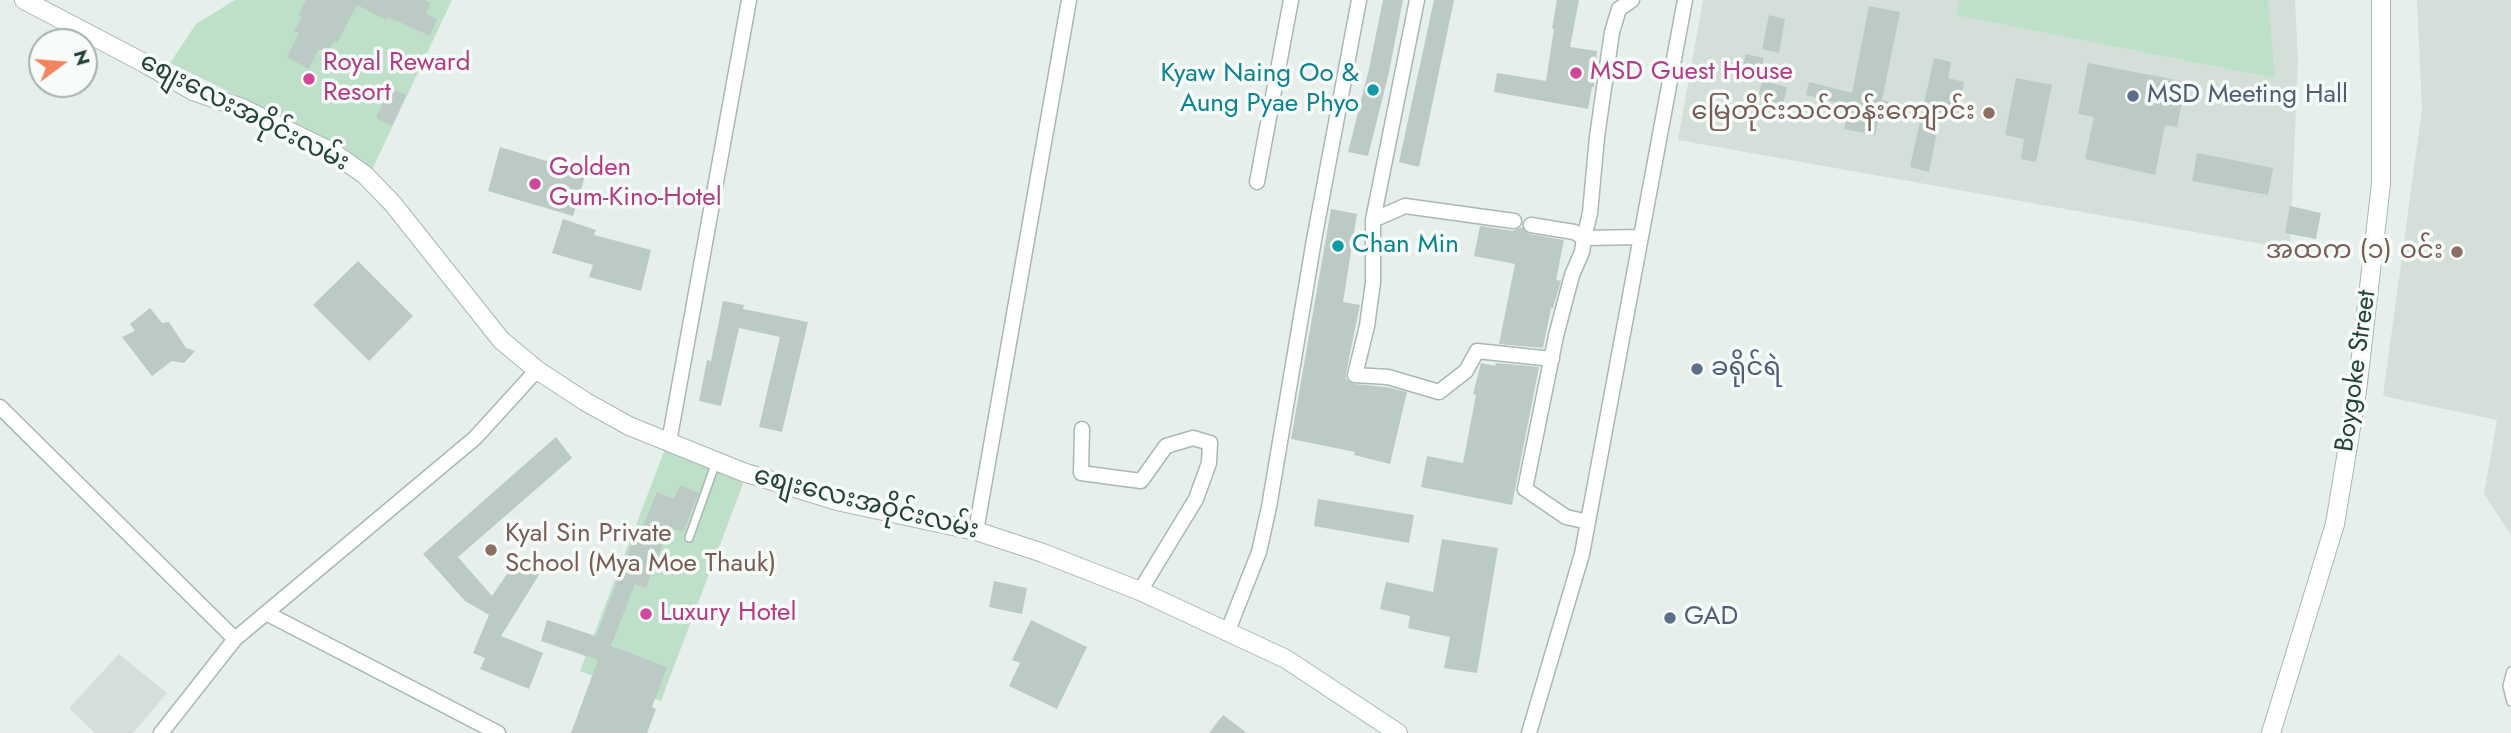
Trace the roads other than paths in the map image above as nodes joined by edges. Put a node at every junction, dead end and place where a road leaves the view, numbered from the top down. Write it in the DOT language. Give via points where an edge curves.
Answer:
graph roads {
  1 [pos="24,0"];
  2 [pos="749,0"];
  3 [pos="1069,0"];
  4 [pos="1291,0"];
  5 [pos="1359,0"];
  6 [pos="1417,0"];
  7 [pos="1632,0"];
  8 [pos="1685,0"];
  9 [pos="2381,0"];
  10 [pos="1257,182"];
  11 [pos="1373,220"];
  12 [pos="1514,221"];
  13 [pos="1531,225"];
  14 [pos="1641,237"];
  15 [pos="1584,238"];
  16 [pos="1552,359"];
  17 [pos="537,370"];
  18 [pos="0,407"];
  19 [pos="1082,429"];
  20 [pos="669,442"];
  21 [pos="716,461"];
  22 [pos="1588,522"];
  23 [pos="976,531"];
  24 [pos="689,538"];
  25 [pos="1140,591"];
  26 [pos="266,613"];
  27 [pos="1227,632"];
  28 [pos="235,639"];
  29 [pos="2511,671"];
  30 [pos="2511,702"];
  31 [pos="161,733"];
  32 [pos="498,733"];
  33 [pos="1398,733"];
  34 [pos="1529,733"];
  35 [pos="2271,733"];
  1 -- 17 [label="street, စျေးလေးအဝိုင်းလမ်း" via="193,91 255,114 355,168 393,204 501,340"];
  2 -- 20 [label="street"];
  3 -- 23 [label="street"];
  4 -- 10 [label="street"];
  5 -- 27 [label="street" via="1269,507 1259,552"];
  6 -- 11 [label="street"];
  7 -- 15 [label="street" via="1619,9 1612,32"];
  8 -- 14 [label="street"];
  9 -- 35 [label="street, Boygoke Street" via="2381,184 2357,391 2335,524"];
  11 -- 12 [label="street" via="1405,206"];
  11 -- 16 [label="street" via="1373,282 1355,375 1388,377 1439,392 1466,371 1477,351"];
  13 -- 15 [label="street"];
  14 -- 15 [label="street"];
  14 -- 22 [label="street"];
  15 -- 16 [label="street"];
  16 -- 22 [label="street" via="1525,489 1566,517"];
  17 -- 20 [label="street, စျေးလေးအဝိုင်းလမ်း" via="618,420"];
  17 -- 26 [label="street" via="475,438"];
  18 -- 28 [label="street"];
  19 -- 25 [label="street" via="1081,473 1141,481 1166,446 1193,438 1210,443 1209,463 1196,499"];
  20 -- 21 [label="street, စျေးလေးအဝိုင်းလမ်း"];
  21 -- 23 [label="street, စျေးလေးအဝိုင်းလမ်း" via="836,501"];
  21 -- 24 [label="lane"];
  22 -- 34 [label="street" via="1583,554"];
  23 -- 25 [label="street, စျေးလေးအဝိုင်းလမ်း"];
  25 -- 27 [label="street, စျေးလေးအဝိုင်းလမ်း"];
  26 -- 28 [label="street"];
  26 -- 32 [label="street"];
  27 -- 33 [label="street, စျေးလေးအဝိုင်းလမ်း" via="1286,659"];
  28 -- 31 [label="street"];
  29 -- 30 [label="lane" via="2507,686"];
}
